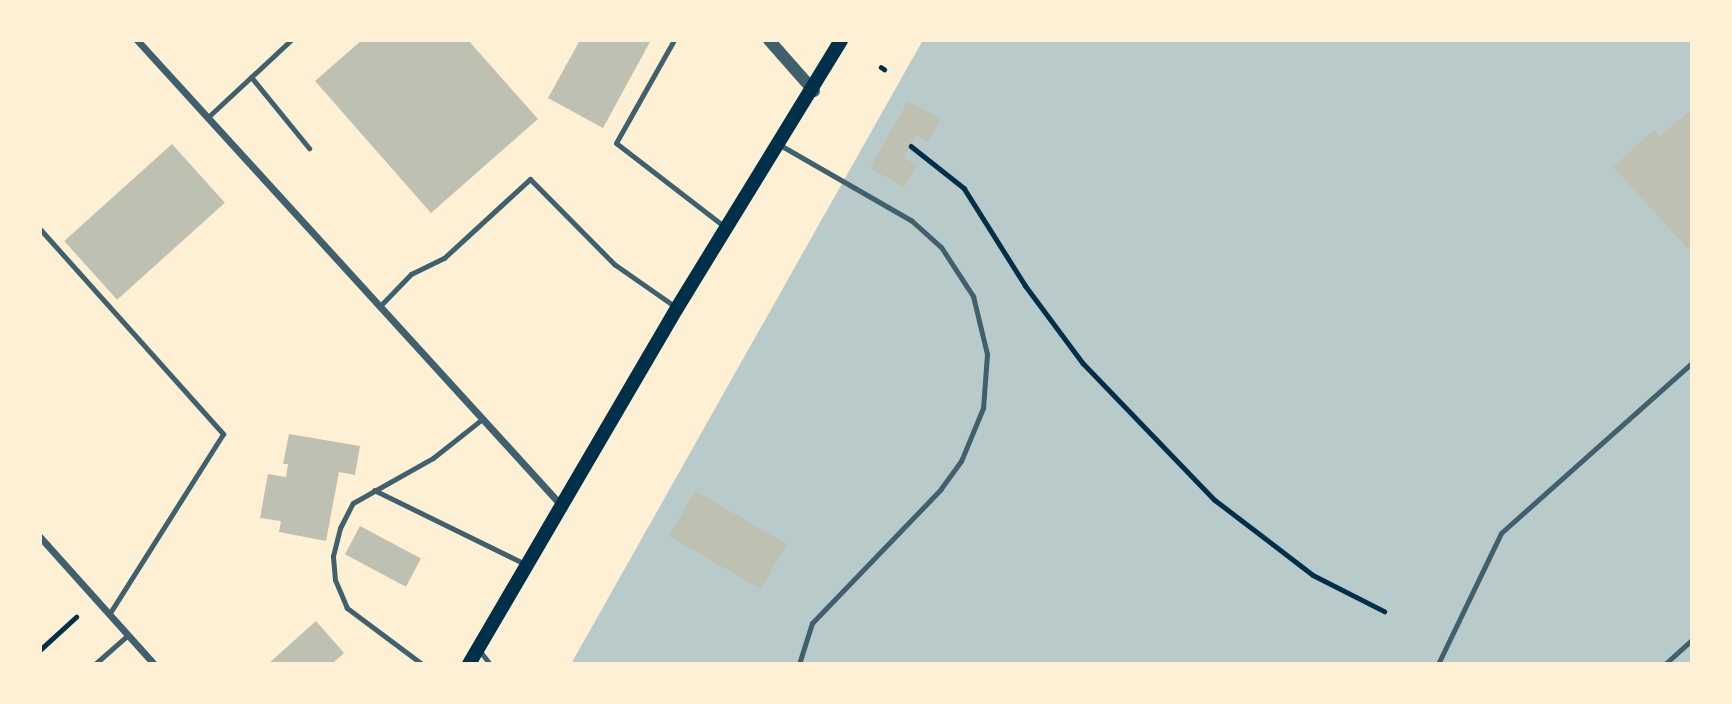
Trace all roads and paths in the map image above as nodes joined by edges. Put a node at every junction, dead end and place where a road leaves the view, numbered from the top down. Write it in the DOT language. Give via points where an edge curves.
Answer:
graph roads {
  1 [pos="137,40"];
  2 [pos="291,40"];
  3 [pos="674,40"];
  4 [pos="769,40"];
  5 [pos="841,40"];
  6 [pos="251,77"];
  7 [pos="814,91"];
  8 [pos="207,118"];
  9 [pos="780,145"];
  10 [pos="911,146"];
  11 [pos="309,148"];
  12 [pos="727,228"];
  13 [pos="40,229"];
  14 [pos="378,307"];
  15 [pos="677,308"];
  16 [pos="1692,363"];
  17 [pos="481,420"];
  18 [pos="374,490"];
  19 [pos="561,505"];
  20 [pos="40,537"];
  21 [pos="526,565"];
  22 [pos="1384,611"];
  23 [pos="109,614"];
  24 [pos="76,617"];
  25 [pos="128,635"];
  26 [pos="1692,640"];
  27 [pos="477,648"];
  28 [pos="40,650"];
  29 [pos="95,664"];
  30 [pos="154,664"];
  31 [pos="422,664"];
  32 [pos="469,664"];
  33 [pos="490,664"];
  34 [pos="799,664"];
  35 [pos="1438,664"];
  36 [pos="1665,664"];
  1 -- 8 [label="street"];
  2 -- 6 [label="lane"];
  3 -- 12 [label="lane" via="616,143"];
  4 -- 7 [label="street"];
  5 -- 7 [label="main road"];
  6 -- 8 [label="lane"];
  6 -- 11 [label="lane"];
  7 -- 9 [label="main road"];
  8 -- 14 [label="street"];
  9 -- 12 [label="main road"];
  9 -- 34 [label="lane" via="912,221 941,247 973,296 987,354 983,408 961,461 942,489 812,623"];
  10 -- 22 [label="path" via="964,188 1083,363 1205,491 1314,575"];
  12 -- 15 [label="main road"];
  13 -- 23 [label="lane" via="223,433"];
  14 -- 15 [label="lane" via="411,274 444,258 530,179 614,264"];
  14 -- 17 [label="street"];
  15 -- 19 [label="main road"];
  16 -- 35 [label="lane" via="1501,533"];
  17 -- 18 [label="lane" via="433,458"];
  17 -- 19 [label="street"];
  18 -- 21 [label="lane"];
  18 -- 31 [label="lane" via="353,503 340,528 333,556 335,580 347,608 363,624"];
  19 -- 21 [label="main road"];
  20 -- 23 [label="street"];
  21 -- 27 [label="main road"];
  23 -- 25 [label="street"];
  24 -- 28 [label="path"];
  25 -- 29 [label="lane"];
  25 -- 30 [label="street"];
  26 -- 36 [label="lane"];
  27 -- 32 [label="main road"];
  27 -- 33 [label="lane"];
}
